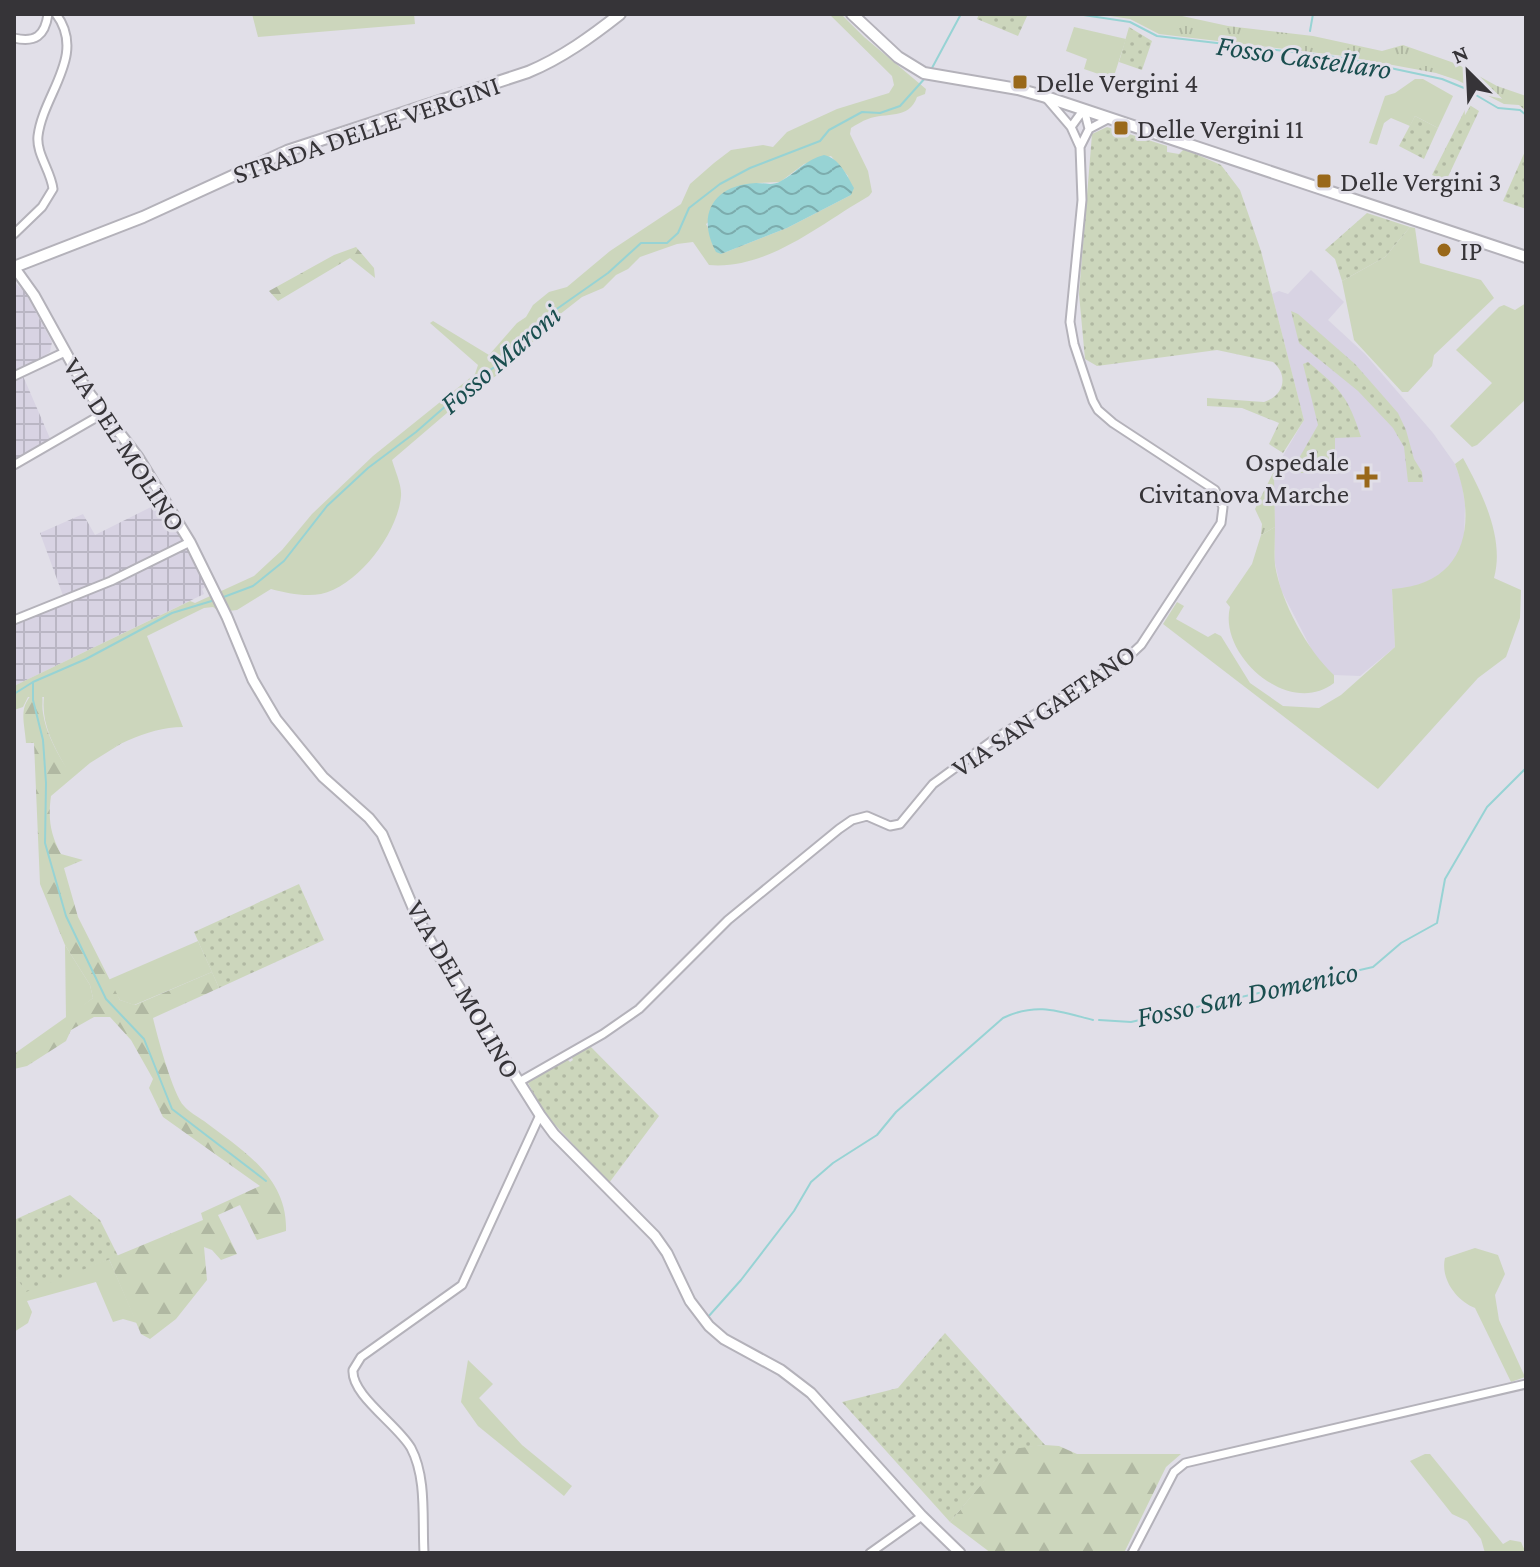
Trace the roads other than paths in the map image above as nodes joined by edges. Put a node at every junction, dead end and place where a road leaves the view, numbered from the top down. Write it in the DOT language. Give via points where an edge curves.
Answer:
graph roads {
  1 [pos="48,14"];
  2 [pos="56,14"];
  3 [pos="620,14"];
  4 [pos="852,14"];
  5 [pos="14,38"];
  6 [pos="1046,97"];
  7 [pos="1084,109"];
  8 [pos="1110,118"];
  9 [pos="1071,127"];
  10 [pos="1089,129"];
  11 [pos="1080,147"];
  12 [pos="14,234"];
  13 [pos="1526,257"];
  14 [pos="14,267"];
  15 [pos="65,352"];
  16 [pos="14,376"];
  17 [pos="104,413"];
  18 [pos="14,465"];
  19 [pos="190,542"];
  20 [pos="14,620"];
  21 [pos="519,1082"];
  22 [pos="540,1115"];
  23 [pos="1526,1384"];
  24 [pos="922,1516"];
  25 [pos="424,1553"];
  26 [pos="870,1553"];
  27 [pos="960,1553"];
  28 [pos="1132,1553"];
  1 -- 5 [label="street" via="37,39"];
  2 -- 12 [label="street" via="67,35 68,54 37,141 53,189"];
  3 -- 14 [label="main road, STRADA DELLE VERGINI" via="537,68 287,151 143,217"];
  4 -- 6 [label="main road" via="898,57 934,77"];
  6 -- 7 [label="main road"];
  6 -- 9 [label="street, VIA SAN GAETANO"];
  7 -- 8 [label="main road"];
  7 -- 9 [label="street"];
  7 -- 10 [label="street"];
  8 -- 10 [label="street"];
  8 -- 13 [label="main road"];
  9 -- 11 [label="street, VIA SAN GAETANO"];
  10 -- 11 [label="street, VIA SAN GAETANO"];
  11 -- 21 [label="street, VIA SAN GAETANO" via="1082,200 1070,322 1093,401 1113,423 1215,490 1223,507 1221,523 1141,645 1127,658 933,784 900,824 890,826 867,816 839,829 728,920 639,1009"];
  14 -- 15 [label="street, VIA DEL MOLINO"];
  15 -- 16 [label="street"];
  15 -- 17 [label="street, VIA DEL MOLINO"];
  17 -- 18 [label="street"];
  17 -- 19 [label="street, VIA DEL MOLINO"];
  19 -- 20 [label="street"];
  19 -- 21 [label="street, VIA DEL MOLINO" via="276,719 323,777 382,834 433,946"];
  21 -- 22 [label="street, VIA DEL MOLINO"];
  22 -- 24 [label="street, VIA DEL MOLINO" via="655,1236 709,1326 811,1393"];
  22 -- 25 [label="street" via="462,1285 361,1357 353,1370 357,1385 399,1431 416,1460"];
  23 -- 28 [label="street" via="1185,1463 1174,1472"];
  24 -- 26 [label="street"];
  24 -- 27 [label="street, VIA DEL MOLINO"];
}
